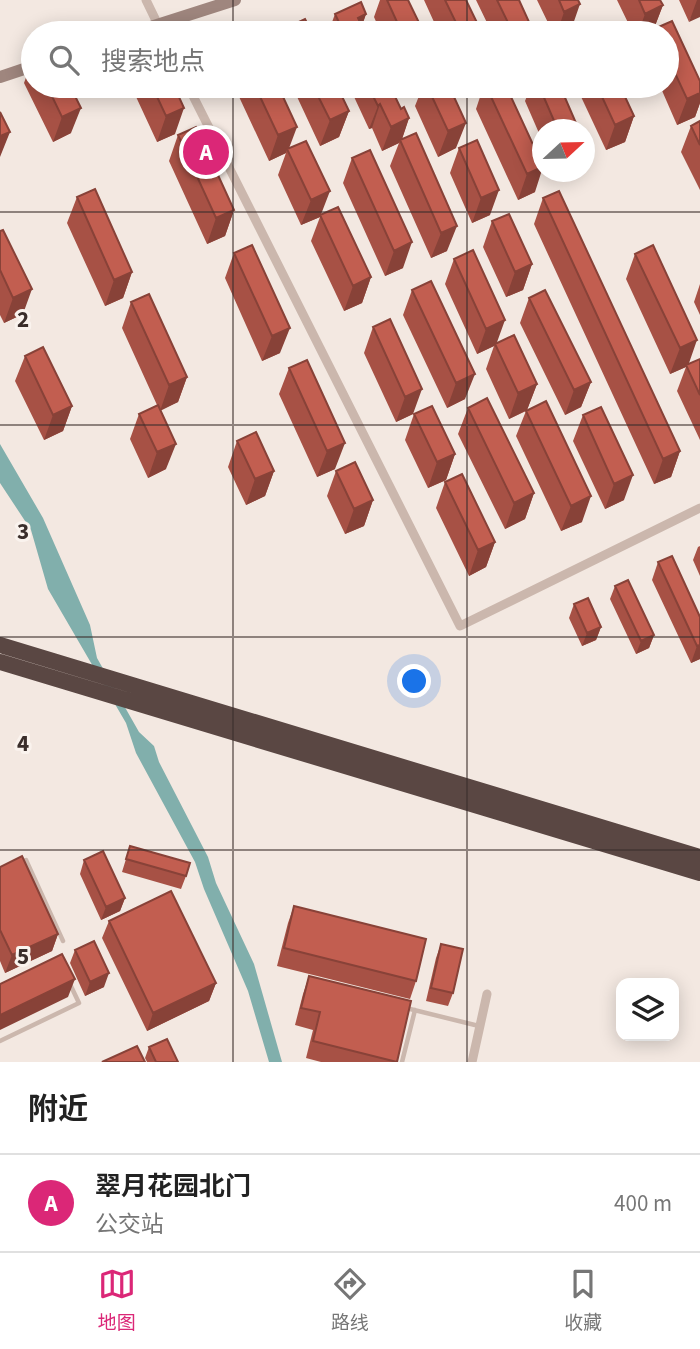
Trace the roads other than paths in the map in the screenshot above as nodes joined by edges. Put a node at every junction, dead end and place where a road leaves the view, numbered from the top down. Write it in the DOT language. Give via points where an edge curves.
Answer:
graph roads {
  1 [pos="146,0"];
  2 [pos="235,0"];
  3 [pos="156,21"];
  4 [pos="181,21"];
  5 [pos="21,70"];
  6 [pos="0,77"];
  7 [pos="194,98"];
  8 [pos="700,508"];
  9 [pos="0,645"];
  10 [pos="0,662"];
  11 [pos="108,687"];
  12 [pos="700,857"];
  13 [pos="17,864"];
  14 [pos="700,873"];
  15 [pos="63,941"];
  16 [pos="69,981"];
  17 [pos="487,994"];
  18 [pos="401,1007"];
  19 [pos="415,1010"];
  20 [pos="480,1027"];
  21 [pos="0,1041"];
  22 [pos="402,1062"];
  23 [pos="472,1062"];
  1 -- 3 [label="street"];
  2 -- 4 [label="street"];
  5 -- 6 [label="street"];
  7 -- 8 [label="street" via="460,625"];
  9 -- 11 [label="highway" via="93,674"];
  10 -- 11 [label="highway"];
  11 -- 12 [label="highway"];
  11 -- 14 [label="highway" via="125,700"];
  13 -- 15 [label="lane" via="26,860"];
  16 -- 21 [label="lane" via="79,1003"];
  17 -- 20 [label="street"];
  18 -- 19 [label="lane"];
  19 -- 20 [label="lane"];
  19 -- 22 [label="lane"];
  20 -- 23 [label="street"];
}
